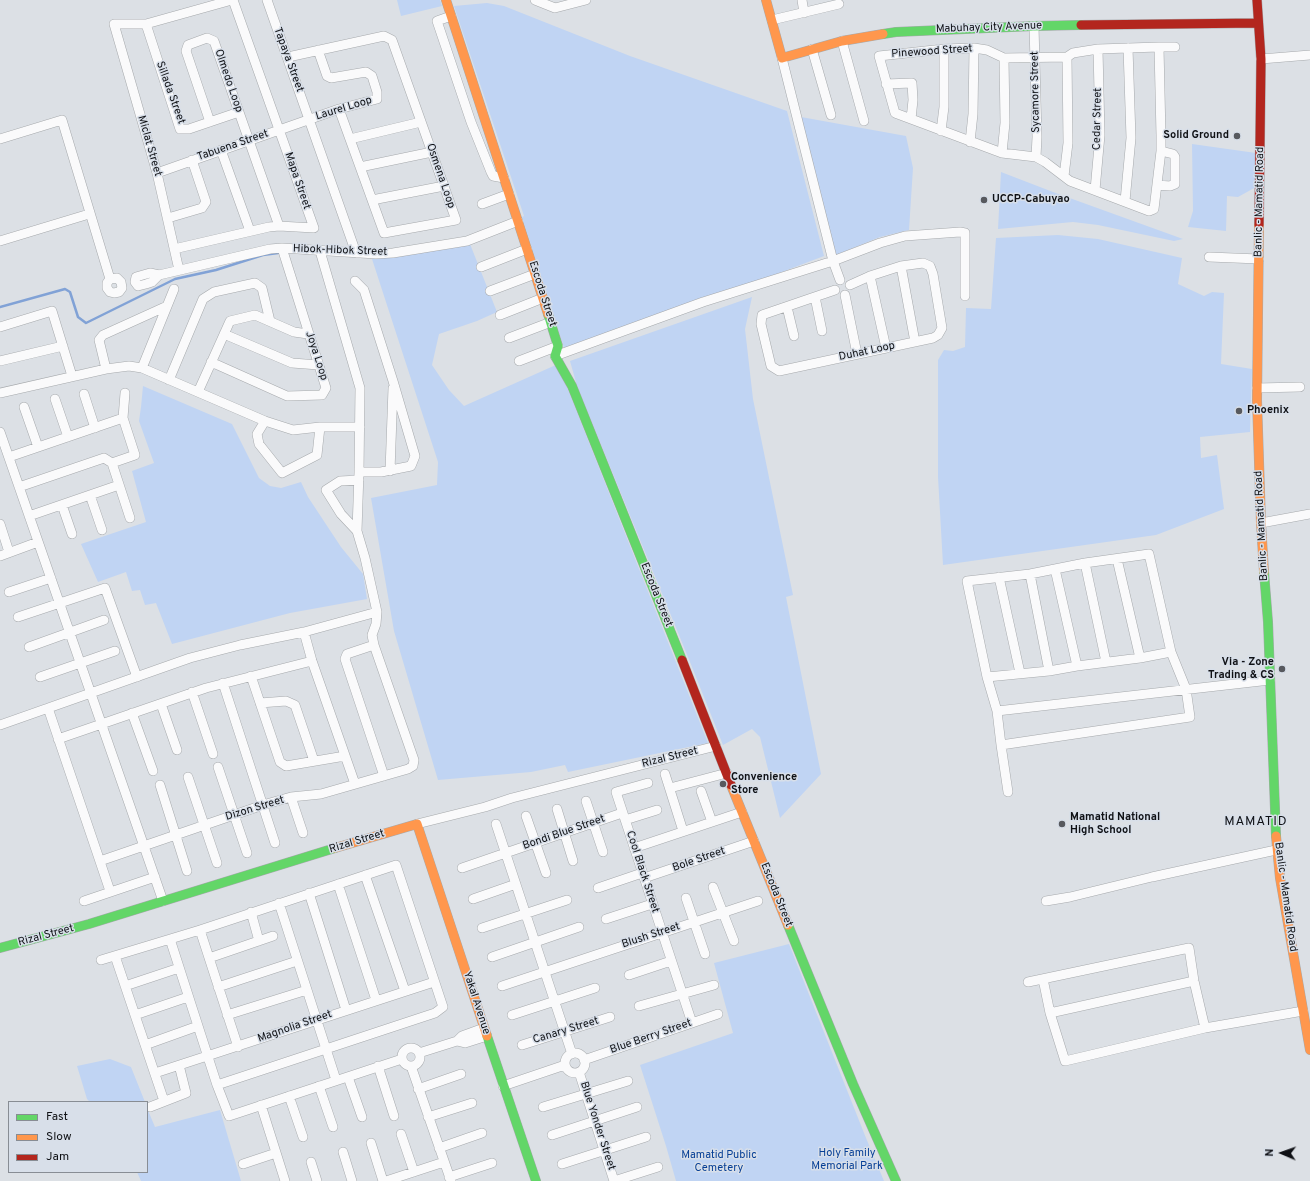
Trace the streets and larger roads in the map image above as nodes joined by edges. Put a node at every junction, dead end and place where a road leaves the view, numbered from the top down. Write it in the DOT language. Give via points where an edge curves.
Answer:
graph roads {
  1 [pos="232,0"];
  2 [pos="267,0"];
  3 [pos="447,0"];
  4 [pos="535,0"];
  5 [pos="586,0"];
  6 [pos="766,0"];
  7 [pos="802,0"];
  8 [pos="1257,0"];
  9 [pos="839,4"];
  10 [pos="804,13"];
  11 [pos="451,16"];
  12 [pos="772,20"];
  13 [pos="1258,23"];
  14 [pos="146,24"];
  15 [pos="1034,26"];
  16 [pos="842,42"];
  17 [pos="1159,47"];
  18 [pos="1175,47"];
  19 [pos="974,48"];
  20 [pos="1128,48"];
  21 [pos="812,49"];
  22 [pos="944,49"];
  23 [pos="1098,49"];
  24 [pos="318,50"];
  25 [pos="1310,55"];
  26 [pos="288,57"];
  27 [pos="1067,57"];
  28 [pos="782,58"];
  29 [pos="1004,58"];
  30 [pos="1035,58"];
  31 [pos="1261,59"];
  32 [pos="886,84"];
  33 [pos="339,109"];
  34 [pos="239,112"];
  35 [pos="831,115"];
  36 [pos="911,119"];
  37 [pos="309,120"];
  38 [pos="864,121"];
  39 [pos="210,122"];
  40 [pos="421,122"];
  41 [pos="279,130"];
  42 [pos="941,131"];
  43 [pos="0,139"];
  44 [pos="350,139"];
  45 [pos="249,140"];
  46 [pos="970,142"];
  47 [pos="221,150"];
  48 [pos="1161,151"];
  49 [pos="432,152"];
  50 [pos="1002,153"];
  51 [pos="1036,157"];
  52 [pos="192,160"];
  53 [pos="360,167"];
  54 [pos="157,173"];
  55 [pos="1064,176"];
  56 [pos="504,178"];
  57 [pos="1157,185"];
  58 [pos="444,186"];
  59 [pos="1095,190"];
  60 [pos="509,194"];
  61 [pos="372,200"];
  62 [pos="1125,201"];
  63 [pos="482,204"];
  64 [pos="89,214"];
  65 [pos="168,218"];
  66 [pos="518,221"];
  67 [pos="278,226"];
  68 [pos="250,231"];
  69 [pos="0,241"];
  70 [pos="282,248"];
  71 [pos="174,249"];
  72 [pos="527,249"];
  73 [pos="320,251"];
  74 [pos="356,253"];
  75 [pos="1209,257"];
  76 [pos="1259,259"];
  77 [pos="833,261"];
  78 [pos="901,266"];
  79 [pos="481,267"];
  80 [pos="179,270"];
  81 [pos="535,274"];
  82 [pos="870,276"];
  83 [pos="840,280"];
  84 [pos="355,281"];
  85 [pos="850,285"];
  86 [pos="174,289"];
  87 [pos="835,290"];
  88 [pos="490,291"];
  89 [pos="845,295"];
  90 [pos="965,296"];
  91 [pos="815,297"];
  92 [pos="543,298"];
  93 [pos="167,306"];
  94 [pos="787,307"];
  95 [pos="500,315"];
  96 [pos="270,321"];
  97 [pos="551,322"];
  98 [pos="0,327"];
  99 [pos="822,331"];
  100 [pos="224,334"];
  101 [pos="308,334"];
  102 [pos="794,336"];
  103 [pos="509,338"];
  104 [pos="915,342"];
  105 [pos="63,346"];
  106 [pos="558,346"];
  107 [pos="886,348"];
  108 [pos="857,354"];
  109 [pos="555,356"];
  110 [pos="0,361"];
  111 [pos="518,361"];
  112 [pos="211,362"];
  113 [pos="319,365"];
  114 [pos="106,368"];
  115 [pos="142,368"];
  116 [pos="72,376"];
  117 [pos="169,380"];
  118 [pos="393,381"];
  119 [pos="1300,387"];
  120 [pos="1257,388"];
  121 [pos="198,392"];
  122 [pos="0,393"];
  123 [pos="125,393"];
  124 [pos="84,394"];
  125 [pos="55,399"];
  126 [pos="24,407"];
  127 [pos="123,418"];
  128 [pos="265,421"];
  129 [pos="320,427"];
  130 [pos="360,427"];
  131 [pos="95,428"];
  132 [pos="0,432"];
  133 [pos="68,437"];
  134 [pos="38,447"];
  135 [pos="9,457"];
  136 [pos="112,463"];
  137 [pos="390,471"];
  138 [pos="359,476"];
  139 [pos="119,485"];
  140 [pos="19,487"];
  141 [pos="90,495"];
  142 [pos="62,505"];
  143 [pos="1310,514"];
  144 [pos="29,516"];
  145 [pos="130,518"];
  146 [pos="0,524"];
  147 [pos="1261,524"];
  148 [pos="102,530"];
  149 [pos="356,531"];
  150 [pos="72,534"];
  151 [pos="38,542"];
  152 [pos="9,552"];
  153 [pos="0,556"];
  154 [pos="1117,559"];
  155 [pos="1086,563"];
  156 [pos="1055,569"];
  157 [pos="1030,574"];
  158 [pos="999,577"];
  159 [pos="51,578"];
  160 [pos="9,592"];
  161 [pos="60,603"];
  162 [pos="377,612"];
  163 [pos="18,618"];
  164 [pos="104,620"];
  165 [pos="70,632"];
  166 [pos="304,632"];
  167 [pos="374,645"];
  168 [pos="29,647"];
  169 [pos="115,651"];
  170 [pos="1171,652"];
  171 [pos="1140,658"];
  172 [pos="312,661"];
  173 [pos="1106,662"];
  174 [pos="80,663"];
  175 [pos="1077,666"];
  176 [pos="1049,671"];
  177 [pos="1020,673"];
  178 [pos="251,676"];
  179 [pos="40,677"];
  180 [pos="137,677"];
  181 [pos="987,677"];
  182 [pos="1270,680"];
  183 [pos="223,683"];
  184 [pos="1186,689"];
  185 [pos="192,692"];
  186 [pos="91,693"];
  187 [pos="260,703"];
  188 [pos="161,704"];
  189 [pos="48,708"];
  190 [pos="997,710"];
  191 [pos="132,713"];
  192 [pos="0,724"];
  193 [pos="102,724"];
  194 [pos="58,739"];
  195 [pos="1001,745"];
  196 [pos="716,746"];
  197 [pos="177,750"];
  198 [pos="213,754"];
  199 [pos="345,756"];
  200 [pos="314,761"];
  201 [pos="218,767"];
  202 [pos="153,771"];
  203 [pos="727,773"];
  204 [pos="665,774"];
  205 [pos="384,776"];
  206 [pos="188,777"];
  207 [pos="648,783"];
  208 [pos="355,784"];
  209 [pos="160,786"];
  210 [pos="670,788"];
  211 [pos="701,791"];
  212 [pos="1008,792"];
  213 [pos="292,797"];
  214 [pos="586,801"];
  215 [pos="263,805"];
  216 [pos="557,810"];
  217 [pos="657,810"];
  218 [pos="742,812"];
  219 [pos="235,814"];
  220 [pos="526,816"];
  221 [pos="624,817"];
  222 [pos="593,822"];
  223 [pos="712,822"];
  224 [pos="418,824"];
  225 [pos="496,824"];
  226 [pos="204,825"];
  227 [pos="683,832"];
  228 [pos="303,833"];
  229 [pos="564,833"];
  230 [pos="176,835"];
  231 [pos="754,841"];
  232 [pos="275,843"];
  233 [pos="535,843"];
  234 [pos="144,845"];
  235 [pos="634,848"];
  236 [pos="1276,850"];
  237 [pos="602,852"];
  238 [pos="506,853"];
  239 [pos="248,854"];
  240 [pos="100,861"];
  241 [pos="573,861"];
  242 [pos="217,863"];
  243 [pos="462,868"];
  244 [pos="187,871"];
  245 [pos="546,873"];
  246 [pos="365,875"];
  247 [pos="643,876"];
  248 [pos="155,877"];
  249 [pos="338,884"];
  250 [pos="516,884"];
  251 [pos="713,887"];
  252 [pos="598,888"];
  253 [pos="110,891"];
  254 [pos="309,893"];
  255 [pos="686,898"];
  256 [pos="473,899"];
  257 [pos="567,900"];
  258 [pos="84,901"];
  259 [pos="163,901"];
  260 [pos="758,901"];
  261 [pos="1046,901"];
  262 [pos="279,903"];
  263 [pos="652,904"];
  264 [pos="251,912"];
  265 [pos="723,912"];
  266 [pos="526,914"];
  267 [pos="606,919"];
  268 [pos="694,922"];
  269 [pos="579,927"];
  270 [pos="482,928"];
  271 [pos="200,930"];
  272 [pos="662,932"];
  273 [pos="273,936"];
  274 [pos="170,939"];
  275 [pos="259,941"];
  276 [pos="734,941"];
  277 [pos="535,942"];
  278 [pos="0,948"];
  279 [pos="705,954"];
  280 [pos="115,956"];
  281 [pos="492,957"];
  282 [pos="209,958"];
  283 [pos="101,960"];
  284 [pos="297,961"];
  285 [pos="671,961"];
  286 [pos="179,968"];
  287 [pos="545,971"];
  288 [pos="629,976"];
  289 [pos="1044,979"];
  290 [pos="1194,981"];
  291 [pos="434,982"];
  292 [pos="1028,982"];
  293 [pos="714,985"];
  294 [pos="125,986"];
  295 [pos="502,986"];
  296 [pos="218,987"];
  297 [pos="595,988"];
  298 [pos="307,990"];
  299 [pos="405,991"];
  300 [pos="682,994"];
  301 [pos="188,997"];
  302 [pos="376,1000"];
  303 [pos="555,1001"];
  304 [pos="640,1006"];
  305 [pos="346,1010"];
  306 [pos="1303,1011"];
  307 [pos="1050,1013"];
  308 [pos="718,1014"];
  309 [pos="227,1015"];
  310 [pos="512,1015"];
  311 [pos="135,1016"];
  312 [pos="610,1017"];
  313 [pos="317,1020"];
  314 [pos="692,1023"];
  315 [pos="198,1026"];
  316 [pos="1205,1028"];
  317 [pos="485,1032"];
  318 [pos="564,1032"];
  319 [pos="522,1044"];
  320 [pos="146,1045"];
  321 [pos="238,1047"];
  322 [pos="326,1049"];
  323 [pos="1310,1050"];
  324 [pos="419,1053"];
  325 [pos="572,1054"];
  326 [pos="208,1056"];
  327 [pos="402,1059"];
  328 [pos="584,1060"];
  329 [pos="179,1065"];
  330 [pos="565,1065"];
  331 [pos="378,1066"];
  332 [pos="411,1066"];
  333 [pos="579,1072"];
  334 [pos="155,1073"];
  335 [pos="461,1074"];
  336 [pos="348,1076"];
  337 [pos="336,1080"];
  338 [pos="628,1081"];
  339 [pos="217,1085"];
  340 [pos="319,1086"];
  341 [pos="503,1086"];
  342 [pos="418,1089"];
  343 [pos="586,1094"];
  344 [pos="289,1096"];
  345 [pos="164,1101"];
  346 [pos="472,1103"];
  347 [pos="261,1105"];
  348 [pos="150,1107"];
  349 [pos="543,1107"];
  350 [pos="637,1107"];
  351 [pos="394,1116"];
  352 [pos="362,1117"];
  353 [pos="428,1117"];
  354 [pos="595,1121"];
  355 [pos="333,1127"];
  356 [pos="482,1133"];
  357 [pos="401,1134"];
  358 [pos="552,1135"];
  359 [pos="303,1137"];
  360 [pos="646,1137"];
  361 [pos="371,1143"];
  362 [pos="439,1148"];
  363 [pos="604,1150"];
  364 [pos="343,1152"];
  365 [pos="276,1153"];
  366 [pos="311,1162"];
  367 [pos="444,1162"];
  368 [pos="492,1163"];
  369 [pos="243,1164"];
  370 [pos="562,1164"];
  371 [pos="658,1167"];
  372 [pos="414,1172"];
  373 [pos="450,1179"];
  374 [pos="285,1181"];
  375 [pos="317,1181"];
  376 [pos="352,1181"];
  377 [pos="385,1181"];
  378 [pos="536,1181"];
  379 [pos="614,1181"];
  380 [pos="896,1181"];
  1 -- 14 [label="street"];
  1 -- 41 [label="street, Mapa Street"];
  2 -- 26 [label="street, Tapaya Street"];
  3 -- 11 [label="street, Escoda Street"];
  4 -- 5 [label="street" via="555,8"];
  6 -- 12 [label="street"];
  7 -- 10 [label="street"];
  8 -- 13 [label="street, Banlic - Mamatid Road"];
  9 -- 10 [label="street"];
  10 -- 12 [label="street"];
  11 -- 56 [label="street, Escoda Street"];
  11 -- 56 [label="street" via="437,21 491,172 493,176"];
  12 -- 28 [label="street"];
  13 -- 15 [label="street, Mabuhay City Avenue"];
  13 -- 31 [label="street, Banlic - Mamatid Road"];
  14 -- 39 [label="street, Sillada Street" via="180,129 189,129"];
  14 -- 54 [label="street, Miclat Street" via="114,24"];
  15 -- 16 [label="street, Mabuhay City Avenue" via="896,32"];
  15 -- 30 [label="street, Sycamore Street"];
  16 -- 21 [label="street, Mabuhay City Avenue"];
  16 -- 38 [label="street"];
  17 -- 18 [label="street, Pinewood Street"];
  17 -- 20 [label="street, Pinewood Street"];
  17 -- 48 [label="street"];
  19 -- 22 [label="street, Pinewood Street"];
  19 -- 29 [label="street, Pinewood Street" via="987,50"];
  19 -- 46 [label="street"];
  20 -- 23 [label="street, Pinewood Street"];
  20 -- 62 [label="street" via="1131,138"];
  21 -- 28 [label="street, Mabuhay City Avenue"];
  21 -- 35 [label="street"];
  22 -- 32 [label="street, Pinewood Street" via="879,56"];
  22 -- 42 [label="street" via="944,107"];
  23 -- 27 [label="street, Pinewood Street" via="1073,53"];
  23 -- 59 [label="street, Cedar Street" via="1100,135"];
  24 -- 26 [label="street, Osmena Loop"];
  24 -- 33 [label="street, Laurel Loop" via="327,76 331,78 366,72 372,76 377,99"];
  24 -- 40 [label="street, Osmena Loop" via="384,36 392,40"];
  25 -- 31 [label="street"];
  26 -- 37 [label="street, Tapaya Street"];
  27 -- 30 [label="street, Pinewood Street"];
  27 -- 55 [label="street" via="1068,135"];
  28 -- 77 [label="street"];
  29 -- 30 [label="street, Pinewood Street"];
  29 -- 50 [label="street" via="1005,123"];
  30 -- 51 [label="street, Sycamore Street"];
  31 -- 76 [label="street, Banlic - Mamatid Road"];
  32 -- 36 [label="street" via="895,113"];
  32 -- 36 [label="street" via="912,83"];
  33 -- 37 [label="street, Laurel Loop"];
  33 -- 44 [label="street, Osmena Loop"];
  34 -- 39 [label="street, Sillada Street"];
  34 -- 39 [label="street, Olmedo Loop" via="214,41 207,38 188,45 186,51"];
  34 -- 45 [label="street, Olmedo Loop"];
  36 -- 42 [label="street"];
  37 -- 41 [label="street, Tabuena Street"];
  37 -- 74 [label="street, Tapaya Street"];
  40 -- 44 [label="street"];
  40 -- 49 [label="street, Osmena Loop"];
  41 -- 45 [label="street, Tabuena Street"];
  41 -- 67 [label="street, Mapa Street" via="314,228"];
  42 -- 46 [label="street"];
  43 -- 64 [label="street" via="62,120"];
  44 -- 53 [label="street, Osmena Loop"];
  45 -- 47 [label="street, Tabuena Street"];
  45 -- 67 [label="street, Olmedo Loop"];
  46 -- 50 [label="street"];
  47 -- 52 [label="street, Tabuena Street"];
  47 -- 68 [label="street"];
  48 -- 57 [label="street"];
  48 -- 57 [label="street" via="1175,157 1175,184"];
  49 -- 53 [label="street"];
  49 -- 58 [label="street, Osmena Loop"];
  50 -- 51 [label="street"];
  51 -- 55 [label="street"];
  52 -- 54 [label="street, Tabuena Street"];
  52 -- 65 [label="street" via="206,202 202,208"];
  53 -- 61 [label="street, Osmena Loop"];
  54 -- 65 [label="street, Miclat Street"];
  55 -- 59 [label="street" via="1070,181"];
  56 -- 60 [label="street, Escoda Street"];
  57 -- 62 [label="street" via="1154,209 1149,211"];
  58 -- 61 [label="street"];
  58 -- 61 [label="street, Osmena Loop" via="456,220 384,233"];
  59 -- 62 [label="street"];
  60 -- 63 [label="street"];
  60 -- 66 [label="street, Escoda Street"];
  64 -- 69 [label="street"];
  64 -- 80 [label="street, Hibok-Hibok Street" via="110,279 107,283 110,292 119,292 122,285 135,282 136,277"];
  65 -- 71 [label="street, Miclat Street"];
  66 -- 72 [label="street, Escoda Street"];
  66 -- 74 [label="street, Hibok-Hibok Street" via="467,241 393,253"];
  67 -- 68 [label="street, Mapa Street"];
  68 -- 71 [label="street, Mapa Street"];
  70 -- 73 [label="street, Hibok-Hibok Street"];
  70 -- 80 [label="street, Hibok-Hibok Street"];
  70 -- 101 [label="street, Joya Loop"];
  71 -- 80 [label="street, Miclat Street"];
  72 -- 79 [label="street"];
  72 -- 81 [label="street, Escoda Street"];
  73 -- 74 [label="street, Hibok-Hibok Street"];
  73 -- 130 [label="street" via="360,388"];
  75 -- 76 [label="street"];
  76 -- 120 [label="street, Banlic - Mamatid Road"];
  77 -- 83 [label="street"];
  77 -- 90 [label="street" via="905,236 965,233"];
  77 -- 109 [label="street" via="703,302"];
  78 -- 82 [label="street, Duhat Loop"];
  78 -- 104 [label="street"];
  78 -- 104 [label="street, Duhat Loop" via="923,263 930,266 933,274 942,328 933,338"];
  81 -- 88 [label="street"];
  81 -- 92 [label="street, Escoda Street"];
  82 -- 85 [label="street, Duhat Loop"];
  82 -- 107 [label="street"];
  83 -- 85 [label="street" via="846,280"];
  83 -- 87 [label="street" via="835,284"];
  84 -- 118 [label="street" via="364,290"];
  85 -- 89 [label="street" via="850,291"];
  86 -- 93 [label="street"];
  87 -- 89 [label="street" via="839,295"];
  87 -- 91 [label="street, Duhat Loop"];
  89 -- 108 [label="street"];
  91 -- 94 [label="street, Duhat Loop"];
  91 -- 99 [label="street"];
  92 -- 95 [label="street"];
  92 -- 97 [label="street, Escoda Street"];
  93 -- 114 [label="street" via="102,335 99,340"];
  93 -- 115 [label="street"];
  94 -- 102 [label="street"];
  94 -- 108 [label="street, Duhat Loop" via="762,315 761,324 771,366 779,372"];
  96 -- 100 [label="street" via="255,315 230,321"];
  96 -- 101 [label="street" via="294,332"];
  96 -- 117 [label="street" via="262,288 255,283 214,292 203,299"];
  97 -- 103 [label="street"];
  97 -- 106 [label="street, Escoda Street"];
  98 -- 105 [label="street" via="52,311"];
  100 -- 112 [label="street"];
  100 -- 113 [label="street" via="292,363"];
  101 -- 113 [label="street, Joya Loop"];
  104 -- 107 [label="street, Duhat Loop"];
  105 -- 110 [label="street"];
  105 -- 116 [label="street"];
  106 -- 109 [label="street"];
  106 -- 111 [label="street"];
  107 -- 108 [label="street, Duhat Loop"];
  109 -- 196 [label="street, Escoda Street" via="572,386"];
  112 -- 113 [label="street, Joya Loop" via="287,396 322,395 326,388"];
  112 -- 121 [label="street"];
  114 -- 115 [label="street"];
  114 -- 116 [label="street"];
  115 -- 117 [label="street"];
  116 -- 122 [label="street"];
  117 -- 121 [label="street"];
  118 -- 137 [label="street"];
  118 -- 137 [label="street" via="415,456 411,466"];
  119 -- 120 [label="street"];
  120 -- 147 [label="street, Banlic - Mamatid Road"];
  121 -- 128 [label="street"];
  123 -- 127 [label="street"];
  124 -- 131 [label="street"];
  125 -- 133 [label="street"];
  126 -- 134 [label="street"];
  127 -- 131 [label="street"];
  127 -- 136 [label="street" via="135,455"];
  128 -- 129 [label="street" via="294,430"];
  128 -- 129 [label="street" via="257,434 259,444 282,473 317,456"];
  129 -- 130 [label="street"];
  130 -- 138 [label="street"];
  131 -- 133 [label="street"];
  132 -- 135 [label="street"];
  133 -- 134 [label="street"];
  134 -- 135 [label="street"];
  135 -- 140 [label="street"];
  136 -- 139 [label="street"];
  136 -- 140 [label="street" via="104,458"];
  137 -- 138 [label="street"];
  138 -- 149 [label="street"];
  138 -- 149 [label="street" via="340,481 326,490"];
  139 -- 141 [label="street"];
  139 -- 145 [label="street"];
  140 -- 144 [label="street"];
  141 -- 142 [label="street"];
  141 -- 148 [label="street"];
  142 -- 144 [label="street"];
  142 -- 150 [label="street"];
  143 -- 147 [label="street"];
  144 -- 151 [label="street"];
  146 -- 152 [label="street"];
  147 -- 182 [label="street, Banlic - Mamatid Road"];
  149 -- 162 [label="street"];
  151 -- 152 [label="street"];
  151 -- 159 [label="street"];
  152 -- 153 [label="street"];
  154 -- 155 [label="street"];
  154 -- 170 [label="street" via="1149,554"];
  154 -- 171 [label="street"];
  155 -- 156 [label="street"];
  155 -- 173 [label="street"];
  156 -- 157 [label="street"];
  156 -- 175 [label="street"];
  157 -- 158 [label="street"];
  157 -- 176 [label="street"];
  158 -- 177 [label="street"];
  158 -- 181 [label="street" via="967,581"];
  159 -- 160 [label="street"];
  159 -- 161 [label="street"];
  161 -- 163 [label="street"];
  161 -- 165 [label="street"];
  161 -- 180 [label="street" via="105,588"];
  162 -- 166 [label="street"];
  162 -- 167 [label="street" via="372,635"];
  164 -- 165 [label="street"];
  165 -- 168 [label="street"];
  165 -- 174 [label="street"];
  166 -- 172 [label="street"];
  166 -- 180 [label="street" via="190,658"];
  167 -- 205 [label="street" via="347,654 345,660"];
  167 -- 205 [label="street, Dizon Street" via="414,760 413,766 408,769"];
  169 -- 174 [label="street"];
  170 -- 171 [label="street"];
  170 -- 184 [label="street"];
  171 -- 173 [label="street"];
  172 -- 178 [label="street"];
  172 -- 199 [label="street"];
  173 -- 175 [label="street"];
  174 -- 179 [label="street"];
  174 -- 186 [label="street"];
  175 -- 176 [label="street"];
  176 -- 177 [label="street"];
  177 -- 181 [label="street"];
  178 -- 183 [label="street"];
  178 -- 187 [label="street"];
  180 -- 186 [label="street"];
  181 -- 190 [label="street"];
  182 -- 184 [label="street"];
  182 -- 236 [label="street, Banlic - Mamatid Road"];
  183 -- 185 [label="street"];
  183 -- 215 [label="street"];
  184 -- 190 [label="street"];
  184 -- 195 [label="street" via="1190,717"];
  185 -- 188 [label="street"];
  185 -- 198 [label="street"];
  186 -- 189 [label="street"];
  186 -- 193 [label="street"];
  187 -- 200 [label="street" via="286,701 295,705"];
  187 -- 200 [label="street" via="280,762 286,766"];
  188 -- 191 [label="street"];
  188 -- 197 [label="street"];
  189 -- 192 [label="street"];
  189 -- 194 [label="street"];
  190 -- 195 [label="street"];
  191 -- 193 [label="street"];
  191 -- 202 [label="street"];
  193 -- 194 [label="street"];
  193 -- 234 [label="street"];
  194 -- 240 [label="street"];
  195 -- 212 [label="street"];
  196 -- 203 [label="street, Escoda Street"];
  196 -- 224 [label="street, Rizal Street"];
  199 -- 200 [label="street"];
  199 -- 208 [label="street"];
  201 -- 219 [label="street"];
  203 -- 210 [label="street"];
  203 -- 218 [label="street, Escoda Street"];
  204 -- 210 [label="street"];
  205 -- 208 [label="street, Dizon Street"];
  206 -- 226 [label="street"];
  207 -- 221 [label="street, Cool Black Street" via="616,792"];
  208 -- 213 [label="street, Dizon Street" via="321,794"];
  209 -- 230 [label="street"];
  210 -- 227 [label="street"];
  211 -- 223 [label="street"];
  213 -- 215 [label="street, Dizon Street"];
  213 -- 228 [label="street"];
  214 -- 222 [label="street"];
  215 -- 219 [label="street, Dizon Street"];
  215 -- 232 [label="street"];
  216 -- 229 [label="street"];
  217 -- 221 [label="street, Bondi Blue Street"];
  218 -- 223 [label="street"];
  218 -- 231 [label="street, Escoda Street"];
  219 -- 226 [label="street, Dizon Street"];
  219 -- 239 [label="street"];
  220 -- 233 [label="street"];
  221 -- 222 [label="street, Bondi Blue Street"];
  221 -- 235 [label="street, Cool Black Street"];
  222 -- 229 [label="street, Bondi Blue Street"];
  222 -- 237 [label="street"];
  223 -- 227 [label="street"];
  224 -- 259 [label="street, Rizal Street"];
  224 -- 317 [label="street, Yakal Avenue"];
  225 -- 238 [label="street"];
  226 -- 230 [label="street, Dizon Street"];
  226 -- 242 [label="street"];
  227 -- 235 [label="street"];
  229 -- 233 [label="street, Bondi Blue Street"];
  229 -- 241 [label="street"];
  230 -- 234 [label="street, Dizon Street"];
  230 -- 244 [label="street"];
  231 -- 247 [label="street, Bole Street"];
  231 -- 380 [label="street, Escoda Street" via="853,1084"];
  233 -- 238 [label="street, Bondi Blue Street"];
  233 -- 245 [label="street"];
  234 -- 240 [label="street, Dizon Street"];
  234 -- 248 [label="street"];
  235 -- 247 [label="street, Cool Black Street"];
  236 -- 261 [label="street"];
  236 -- 306 [label="street, Banlic - Mamatid Road"];
  238 -- 243 [label="street, Bondi Blue Street"];
  238 -- 250 [label="street"];
  240 -- 253 [label="street"];
  246 -- 249 [label="street"];
  246 -- 291 [label="street" via="396,865"];
  246 -- 299 [label="street"];
  247 -- 252 [label="street, Bole Street"];
  247 -- 263 [label="street, Cool Black Street"];
  248 -- 253 [label="street"];
  248 -- 259 [label="street"];
  249 -- 254 [label="street"];
  249 -- 302 [label="street"];
  250 -- 256 [label="street"];
  250 -- 266 [label="street"];
  251 -- 265 [label="street"];
  253 -- 258 [label="street"];
  254 -- 262 [label="street"];
  254 -- 305 [label="street"];
  255 -- 268 [label="street"];
  257 -- 266 [label="street"];
  259 -- 278 [label="street, Rizal Street"];
  260 -- 265 [label="street, Blush Street"];
  262 -- 264 [label="street"];
  262 -- 284 [label="street"];
  263 -- 267 [label="street"];
  263 -- 272 [label="street, Cool Black Street"];
  264 -- 271 [label="street"];
  264 -- 275 [label="street"];
  265 -- 268 [label="street, Blush Street"];
  265 -- 276 [label="street"];
  266 -- 270 [label="street"];
  266 -- 277 [label="street"];
  268 -- 272 [label="street, Blush Street"];
  268 -- 279 [label="street"];
  269 -- 277 [label="street"];
  271 -- 274 [label="street"];
  271 -- 282 [label="street"];
  272 -- 285 [label="street, Cool Black Street"];
  272 -- 287 [label="street, Blush Street"];
  273 -- 275 [label="street"];
  274 -- 280 [label="street"];
  274 -- 286 [label="street"];
  275 -- 282 [label="street"];
  277 -- 281 [label="street"];
  277 -- 287 [label="street"];
  280 -- 283 [label="street"];
  280 -- 294 [label="street"];
  282 -- 296 [label="street"];
  284 -- 296 [label="street"];
  284 -- 298 [label="street"];
  285 -- 288 [label="street"];
  285 -- 300 [label="street, Cool Black Street"];
  286 -- 294 [label="street"];
  286 -- 301 [label="street"];
  287 -- 295 [label="street, Blush Street"];
  287 -- 303 [label="street"];
  289 -- 290 [label="street" via="1189,948"];
  289 -- 292 [label="street"];
  289 -- 307 [label="street"];
  290 -- 307 [label="street"];
  290 -- 316 [label="street"];
  291 -- 299 [label="street, Magnolia Street"];
  291 -- 322 [label="street" via="443,1007 435,1013"];
  293 -- 300 [label="street"];
  294 -- 311 [label="street"];
  296 -- 309 [label="street"];
  297 -- 303 [label="street"];
  298 -- 309 [label="street"];
  298 -- 313 [label="street"];
  299 -- 302 [label="street, Magnolia Street"];
  300 -- 304 [label="street"];
  300 -- 314 [label="street, Cool Black Street"];
  301 -- 311 [label="street"];
  301 -- 315 [label="street"];
  302 -- 305 [label="street, Magnolia Street"];
  303 -- 310 [label="street"];
  303 -- 318 [label="street"];
  305 -- 313 [label="street, Magnolia Street"];
  306 -- 316 [label="street"];
  306 -- 323 [label="street, Banlic - Mamatid Road"];
  307 -- 316 [label="street" via="1065,1061"];
  308 -- 314 [label="street, Blue Berry Street"];
  309 -- 321 [label="street"];
  311 -- 320 [label="street"];
  312 -- 318 [label="street, Canary Street"];
  313 -- 321 [label="street, Magnolia Street"];
  313 -- 322 [label="street"];
  314 -- 328 [label="street, Blue Berry Street"];
  315 -- 320 [label="street"];
  315 -- 326 [label="street"];
  317 -- 324 [label="street" via="465,1043 457,1041"];
  317 -- 341 [label="street, Yakal Avenue"];
  318 -- 319 [label="street, Canary Street"];
  318 -- 325 [label="street"];
  320 -- 334 [label="street"];
  321 -- 326 [label="street, Magnolia Street"];
  322 -- 337 [label="street"];
  322 -- 339 [label="street"];
  324 -- 327 [label="street" via="408,1048 404,1050"];
  324 -- 332 [label="street" via="419,1062"];
  325 -- 328 [label="street" via="579,1054"];
  325 -- 330 [label="street"];
  326 -- 329 [label="street, Magnolia Street"];
  326 -- 339 [label="street"];
  327 -- 331 [label="street"];
  327 -- 332 [label="street" via="405,1064"];
  328 -- 333 [label="street" via="583,1068"];
  329 -- 334 [label="street, Magnolia Street"];
  329 -- 345 [label="street" via="186,1093"];
  330 -- 333 [label="street" via="570,1072"];
  330 -- 341 [label="street"];
  331 -- 336 [label="street"];
  331 -- 351 [label="street"];
  332 -- 342 [label="street"];
  333 -- 343 [label="street, Blue Yonder Street"];
  334 -- 345 [label="street"];
  335 -- 342 [label="street"];
  336 -- 337 [label="street"];
  336 -- 352 [label="street"];
  337 -- 340 [label="street"];
  338 -- 343 [label="street"];
  339 -- 347 [label="street" via="229,1116"];
  340 -- 344 [label="street"];
  340 -- 355 [label="street"];
  341 -- 378 [label="street, Yakal Avenue"];
  342 -- 353 [label="street"];
  343 -- 349 [label="street"];
  343 -- 354 [label="street, Blue Yonder Street"];
  344 -- 347 [label="street"];
  344 -- 359 [label="street"];
  345 -- 348 [label="street"];
  346 -- 353 [label="street"];
  347 -- 365 [label="street"];
  350 -- 354 [label="street"];
  353 -- 362 [label="street"];
  354 -- 358 [label="street"];
  354 -- 363 [label="street, Blue Yonder Street"];
  356 -- 362 [label="street"];
  357 -- 372 [label="street"];
  360 -- 363 [label="street"];
  361 -- 377 [label="street"];
  362 -- 367 [label="street"];
  363 -- 370 [label="street"];
  363 -- 379 [label="street, Blue Yonder Street"];
  364 -- 376 [label="street"];
  365 -- 369 [label="street"];
  365 -- 374 [label="street"];
  366 -- 375 [label="street"];
  367 -- 372 [label="street"];
  367 -- 373 [label="street"];
  368 -- 373 [label="street"];
  371 -- 379 [label="street"];
  372 -- 377 [label="street"];
}
